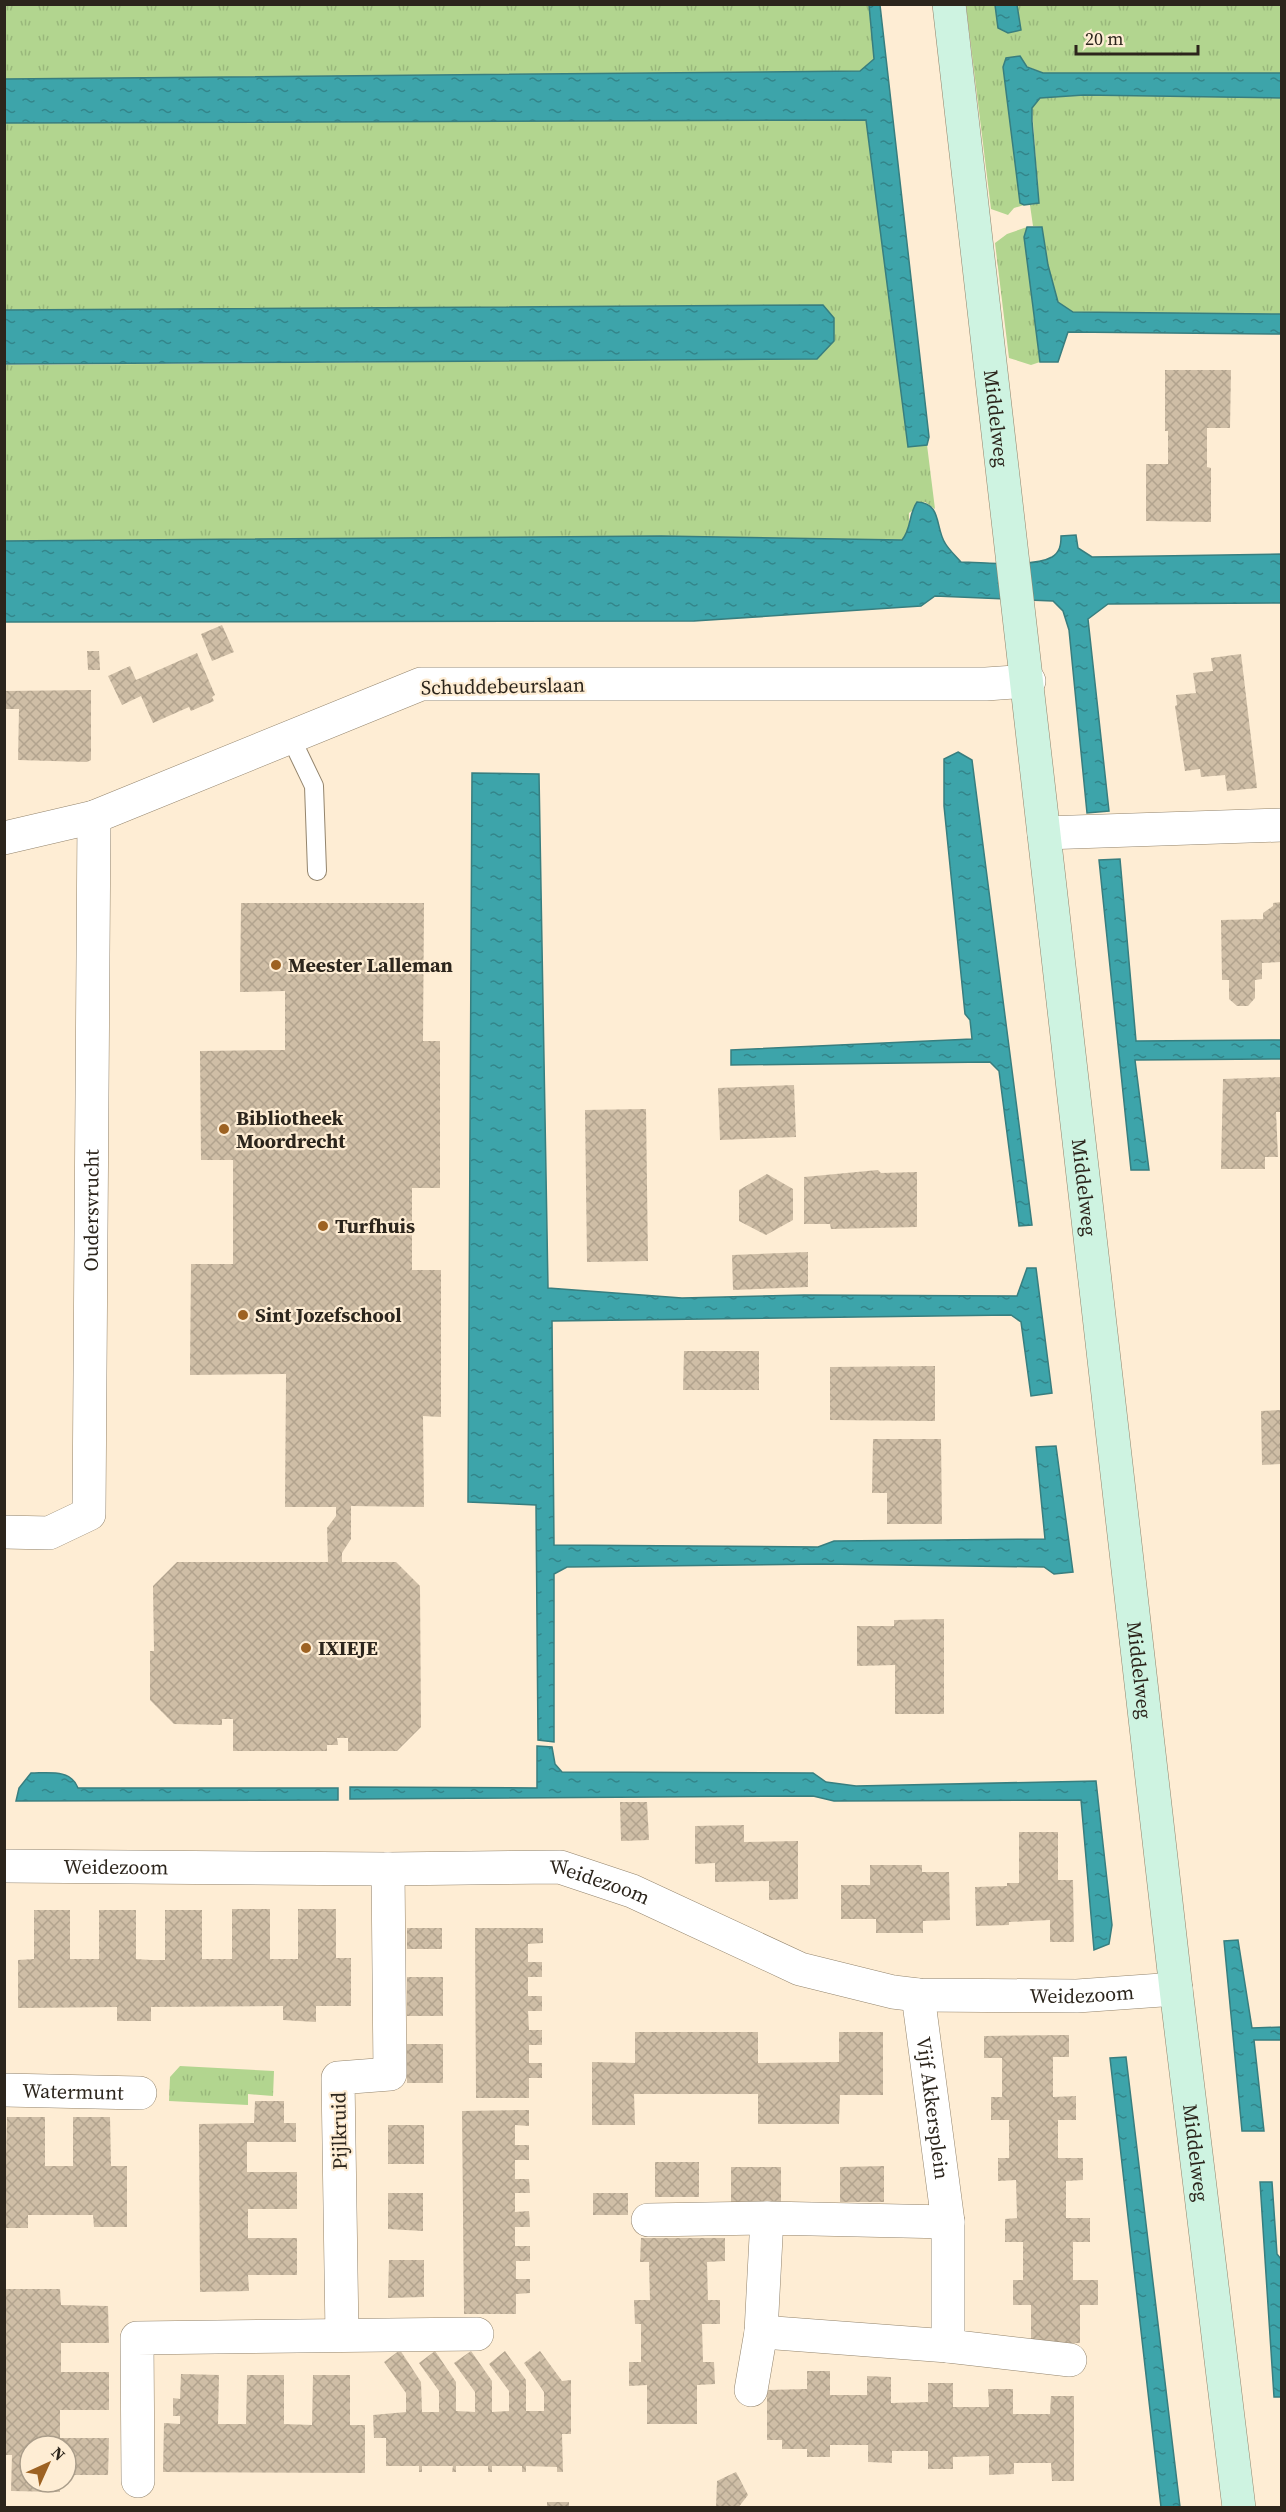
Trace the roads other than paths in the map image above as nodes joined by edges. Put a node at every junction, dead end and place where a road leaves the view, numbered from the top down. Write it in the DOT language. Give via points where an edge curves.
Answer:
graph roads {
  1 [pos="949,4"];
  2 [pos="1029,681"];
  3 [pos="290,736"];
  4 [pos="94,817"];
  5 [pos="1281,825"];
  6 [pos="1044,833"];
  7 [pos="4,838"];
  8 [pos="317,872"];
  9 [pos="4,1532"];
  10 [pos="4,1866"];
  11 [pos="388,1869"];
  12 [pos="1176,1989"];
  13 [pos="918,1995"];
  14 [pos="4,2090"];
  15 [pos="140,2092"];
  16 [pos="767,2218"];
  17 [pos="648,2220"];
  18 [pos="948,2222"];
  19 [pos="761,2332"];
  20 [pos="477,2334"];
  21 [pos="342,2335"];
  22 [pos="948,2346"];
  23 [pos="1070,2360"];
  24 [pos="751,2391"];
  25 [pos="138,2481"];
  26 [pos="1239,2508"];
  1 -- 2 [label="street, Middelweg"];
  2 -- 3 [label="street, Schuddebeurslaan" via="421,684"];
  2 -- 6 [label="street, Middelweg"];
  3 -- 4 [label="street, Schuddebeurslaan"];
  3 -- 8 [label="lane" via="314,786"];
  4 -- 7 [label="street, Schuddebeurslaan"];
  4 -- 9 [label="street, Oudersvrucht" via="89,1514 49,1533"];
  5 -- 6 [label="street"];
  6 -- 12 [label="street, Middelweg"];
  10 -- 11 [label="street, Weidezoom"];
  11 -- 13 [label="street, Weidezoom" via="560,1867 632,1891 800,1969"];
  11 -- 21 [label="street, Pijlkruid" via="390,2074 338,2078"];
  12 -- 13 [label="street, Weidezoom" via="1077,1996"];
  12 -- 26 [label="street, Middelweg"];
  13 -- 18 [label="street, Vijf Akkersplein"];
  14 -- 15 [label="street, Watermunt"];
  16 -- 17 [label="street"];
  16 -- 18 [label="street"];
  16 -- 19 [label="street"];
  18 -- 22 [label="street, Vijf Akkersplein"];
  19 -- 22 [label="street"];
  19 -- 24 [label="street"];
  20 -- 21 [label="street"];
  21 -- 25 [label="street" via="136,2338"];
  22 -- 23 [label="street"];
}
